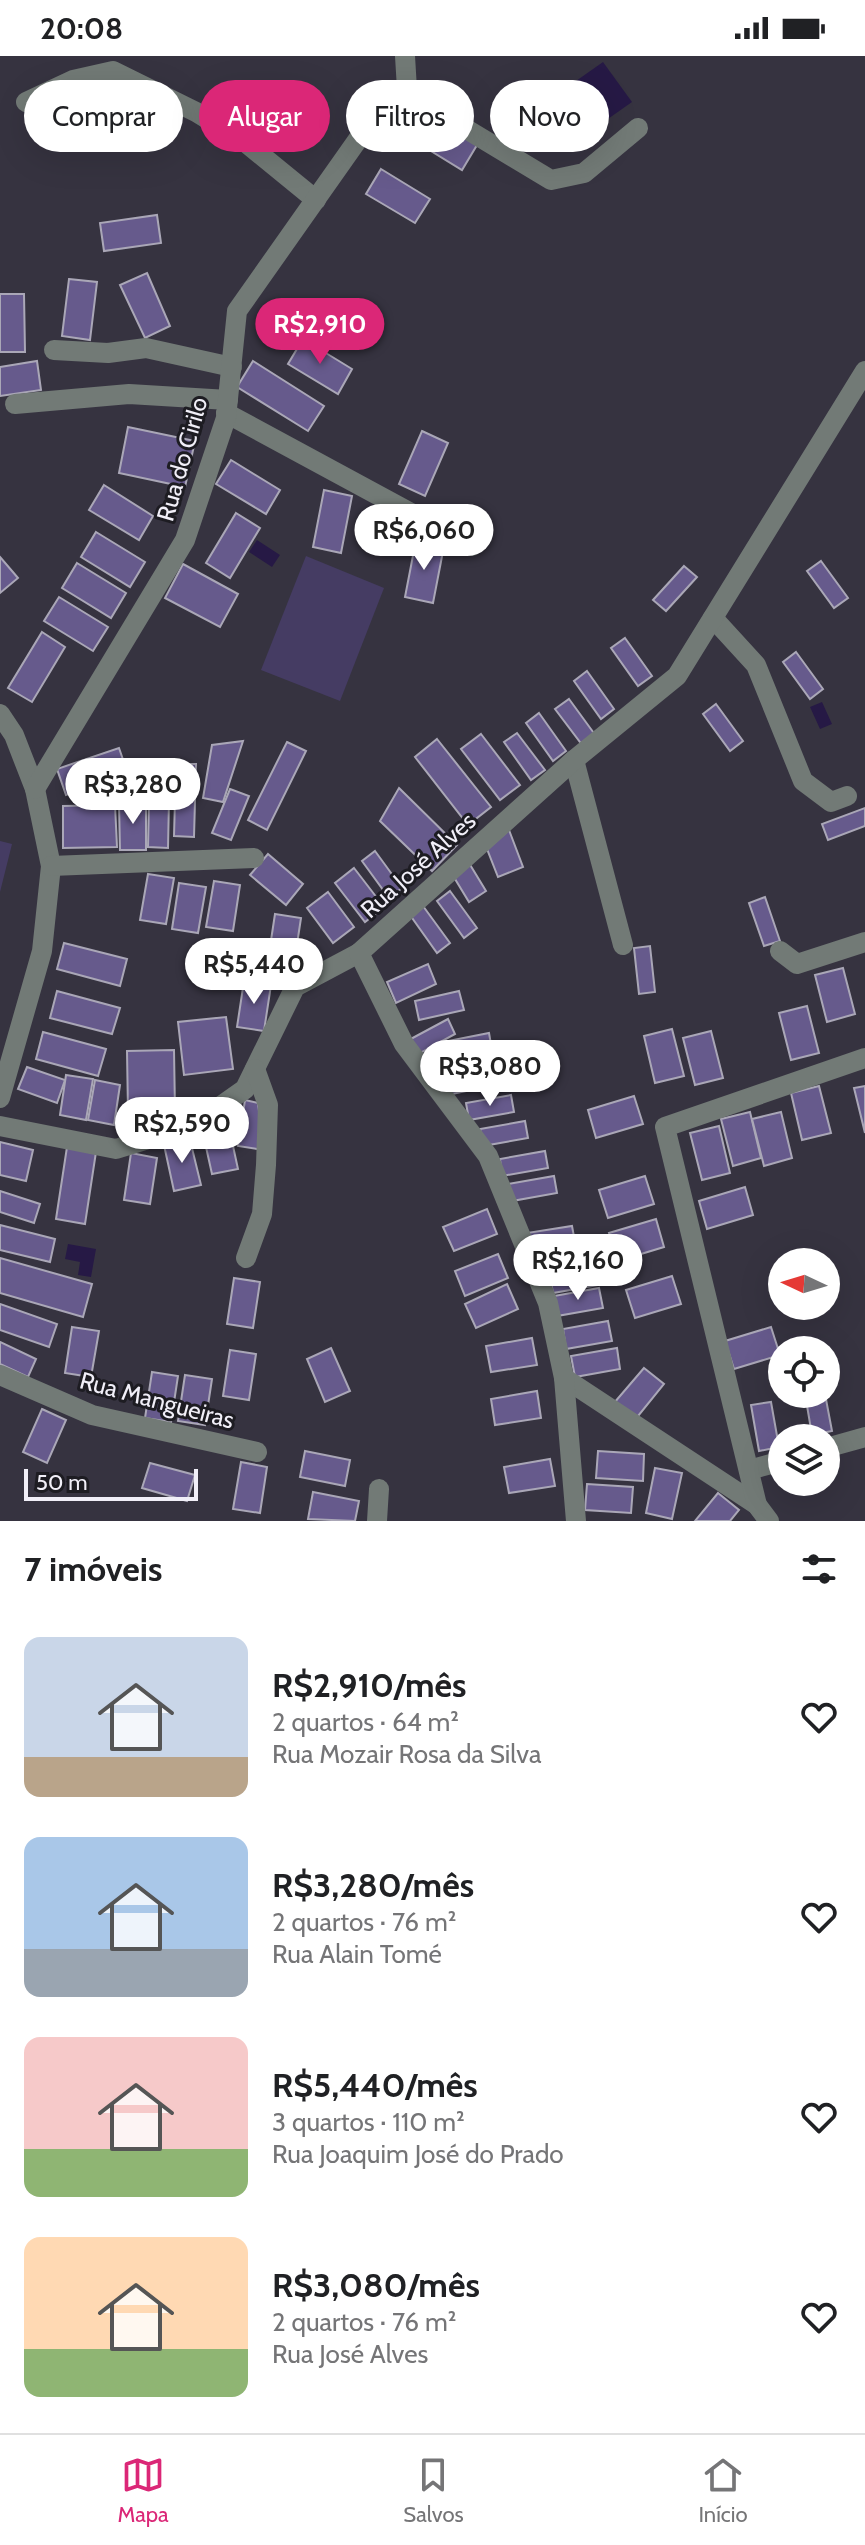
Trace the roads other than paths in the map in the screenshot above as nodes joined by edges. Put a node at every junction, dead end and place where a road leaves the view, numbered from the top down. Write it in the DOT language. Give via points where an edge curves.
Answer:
graph roads {
  1 [pos="405,56"];
  2 [pos="73,80"];
  3 [pos="131,80"];
  4 [pos="406,80"];
  5 [pos="183,106"];
  6 [pos="638,128"];
  7 [pos="474,134"];
  8 [pos="349,152"];
  9 [pos="316,200"];
  10 [pos="54,350"];
  11 [pos="232,367"];
  12 [pos="865,371"];
  13 [pos="15,404"];
  14 [pos="227,406"];
  15 [pos="472,546"];
  16 [pos="713,618"];
  17 [pos="0,714"];
  18 [pos="574,760"];
  19 [pos="35,789"];
  20 [pos="847,796"];
  21 [pos="254,858"];
  22 [pos="51,866"];
  23 [pos="865,942"];
  24 [pos="623,945"];
  25 [pos="780,951"];
  26 [pos="359,953"];
  27 [pos="865,1058"];
  28 [pos="255,1069"];
  29 [pos="0,1098"];
  30 [pos="0,1126"];
  31 [pos="246,1258"];
  32 [pos="0,1375"];
  33 [pos="564,1378"];
  34 [pos="865,1437"];
  35 [pos="840,1444"];
  36 [pos="257,1452"];
  37 [pos="768,1465"];
  38 [pos="749,1470"];
  39 [pos="379,1489"];
  40 [pos="758,1516"];
  41 [pos="377,1521"];
  42 [pos="576,1521"];
  1 -- 4 [label="street, Rua do Cirilo"];
  2 -- 3 [label="street" via="113,71"];
  5 -- 9 [label="street" via="245,142"];
  6 -- 7 [label="street" via="584,173 551,180"];
  8 -- 9 [label="street, Rua do Cirilo"];
  9 -- 11 [label="street, Rua do Cirilo" via="237,311"];
  10 -- 11 [label="street" via="108,353 146,348"];
  11 -- 14 [label="street, Rua do Cirilo"];
  12 -- 16 [label="street, Rua José Alves"];
  13 -- 14 [label="street" via="129,394"];
  14 -- 15 [label="street"];
  14 -- 19 [label="street, Rua do Cirilo" via="185,540"];
  16 -- 18 [label="street, Rua José Alves" via="677,676"];
  16 -- 20 [label="street" via="756,665 803,781 831,802"];
  17 -- 19 [label="street"];
  18 -- 24 [label="street"];
  18 -- 26 [label="street, Rua José Alves"];
  19 -- 22 [label="street"];
  21 -- 22 [label="street"];
  22 -- 29 [label="street" via="42,951"];
  23 -- 25 [label="street" via="797,964"];
  26 -- 28 [label="street" via="295,987"];
  26 -- 33 [label="street, Rua José Alves" via="404,1044 488,1156 548,1303"];
  27 -- 38 [label="street" via="665,1127"];
  28 -- 30 [label="street" via="245,1089 194,1125 116,1149"];
  28 -- 31 [label="street" via="268,1105 266,1165 262,1214"];
  32 -- 36 [label="street, Rua Mangueiras" via="92,1415"];
  33 -- 40 [label="street"];
  33 -- 42 [label="street, Rua José Alves"];
  34 -- 35 [label="street"];
  37 -- 38 [label="street"];
  38 -- 40 [label="street"];
  39 -- 41 [label="street"];
}
